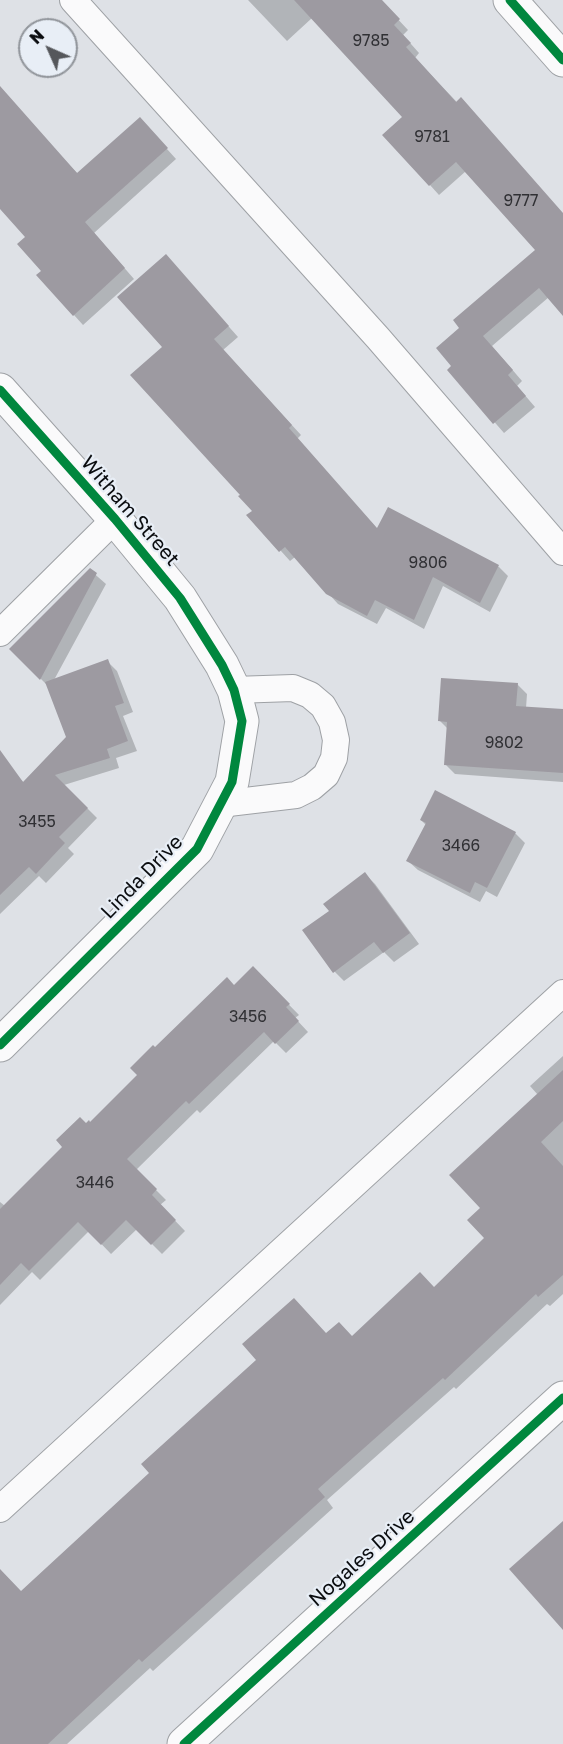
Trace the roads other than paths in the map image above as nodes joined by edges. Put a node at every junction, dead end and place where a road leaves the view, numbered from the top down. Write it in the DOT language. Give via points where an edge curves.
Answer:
graph roads {
  1 [pos="73,0"];
  2 [pos="510,0"];
  3 [pos="563,60"];
  4 [pos="0,390"];
  5 [pos="115,519"];
  6 [pos="563,552"];
  7 [pos="0,633"];
  8 [pos="228,677"];
  9 [pos="220,804"];
  10 [pos="563,993"];
  11 [pos="0,1045"];
  12 [pos="563,1398"];
  13 [pos="0,1509"];
  14 [pos="184,1744"];
  1 -- 6 [label="lane" via="378,338"];
  2 -- 3 [label="street"];
  4 -- 5 [label="street, Witham Street"];
  5 -- 7 [label="lane"];
  5 -- 8 [label="street, Witham Street" via="180,598"];
  8 -- 9 [label="street, Linda Drive" via="242,721 232,782"];
  8 -- 9 [label="lane" via="293,688 309,695 324,706 336,740 334,758 326,775 312,787 296,795"];
  9 -- 11 [label="street, Linda Drive" via="197,849"];
  10 -- 13 [label="lane"];
  12 -- 14 [label="street, Nogales Drive"];
}
